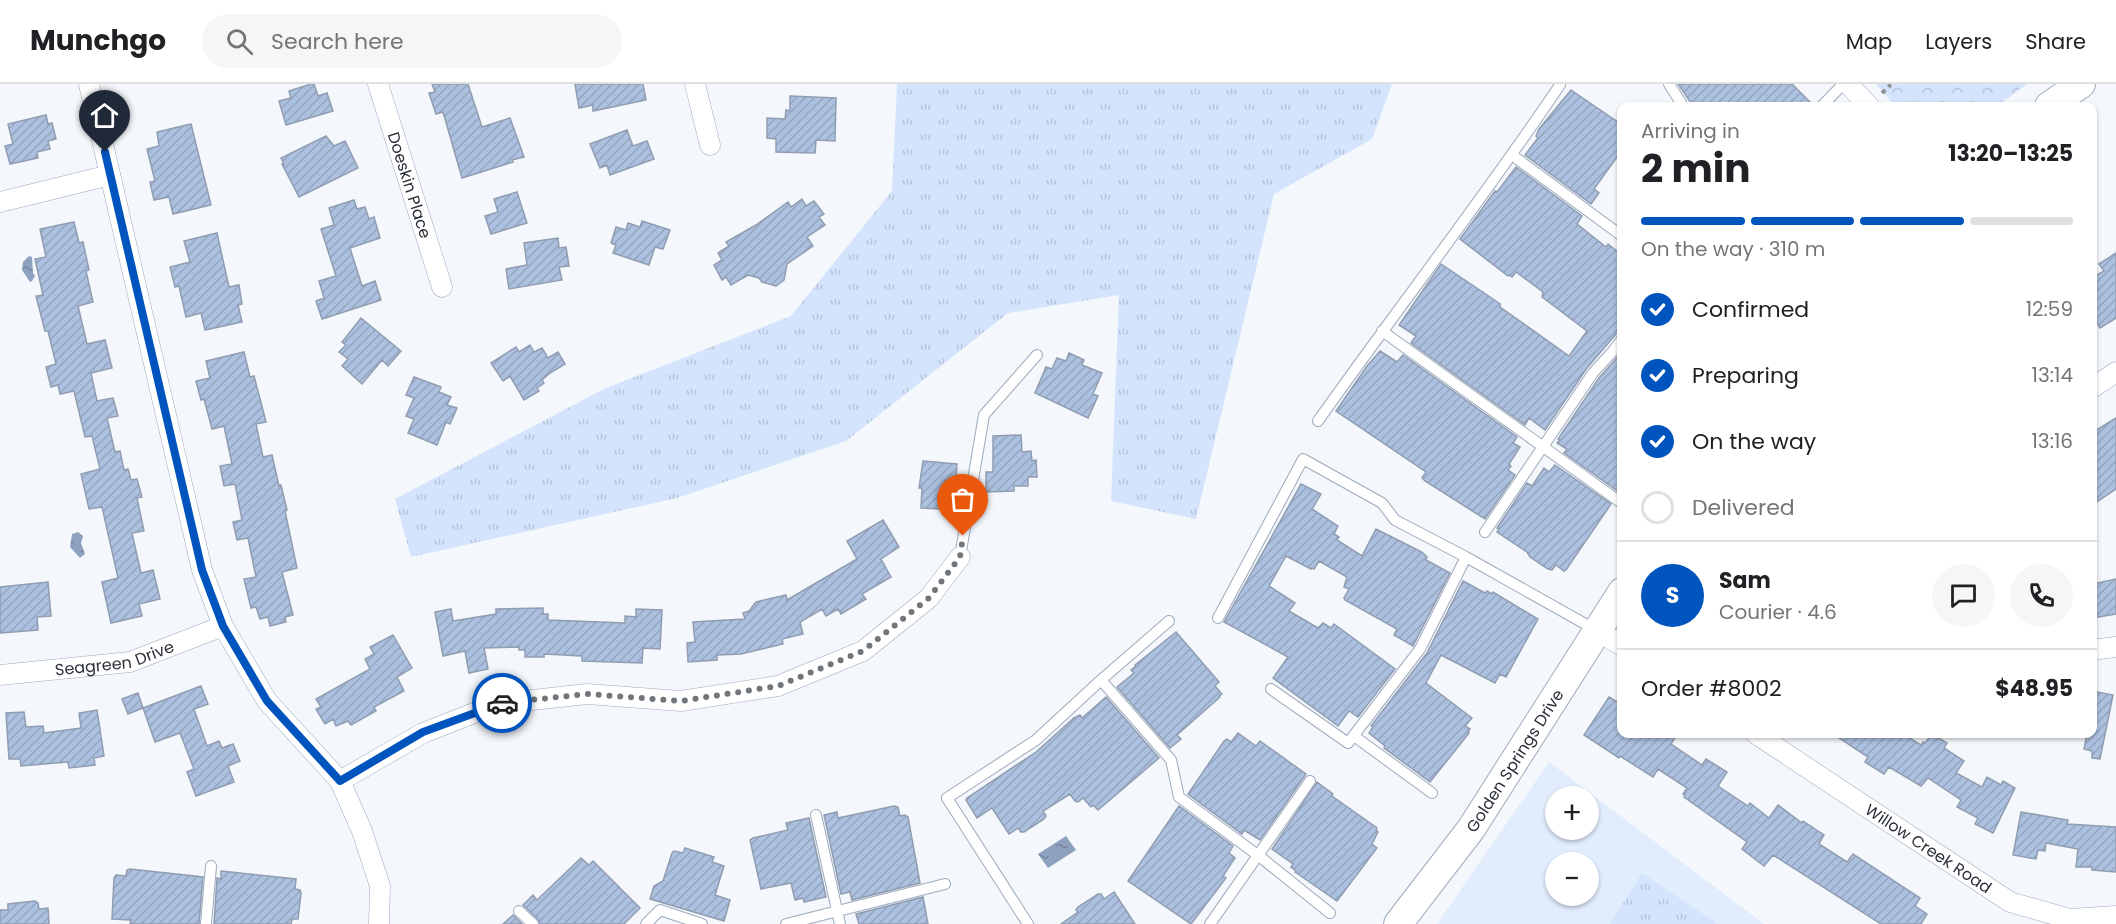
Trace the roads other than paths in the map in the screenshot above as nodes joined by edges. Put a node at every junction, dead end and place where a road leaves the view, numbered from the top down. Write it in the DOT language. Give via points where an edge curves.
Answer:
graph roads {
  1 [pos="89,84"];
  2 [pos="378,84"];
  3 [pos="695,84"];
  4 [pos="1669,84"];
  5 [pos="1843,84"];
  6 [pos="1848,84"];
  7 [pos="2081,84"];
  8 [pos="1560,85"];
  9 [pos="1680,102"];
  10 [pos="1826,102"];
  11 [pos="1865,102"];
  12 [pos="2055,102"];
  13 [pos="710,145"];
  14 [pos="1512,155"];
  15 [pos="110,175"];
  16 [pos="0,202"];
  17 [pos="1617,232"];
  18 [pos="442,287"];
  19 [pos="1382,331"];
  20 [pos="1617,346"];
  21 [pos="1037,355"];
  22 [pos="2116,372"];
  23 [pos="2097,385"];
  24 [pos="1318,421"];
  25 [pos="1543,446"];
  26 [pos="1617,500"];
  27 [pos="1485,532"];
  28 [pos="960,557"];
  29 [pos="1466,557"];
  30 [pos="1617,599"];
  31 [pos="1218,618"];
  32 [pos="1169,621"];
  33 [pos="223,626"];
  34 [pos="1597,630"];
  35 [pos="1617,643"];
  36 [pos="2116,646"];
  37 [pos="2097,649"];
  38 [pos="0,675"];
  39 [pos="1101,680"];
  40 [pos="1271,689"];
  41 [pos="1354,736"];
  42 [pos="1762,738"];
  43 [pos="340,781"];
  44 [pos="1310,781"];
  45 [pos="1432,793"];
  46 [pos="816,815"];
  47 [pos="1259,856"];
  48 [pos="211,866"];
  49 [pos="945,884"];
  50 [pos="519,911"];
  51 [pos="837,911"];
  52 [pos="1330,913"];
  53 [pos="2116,916"];
  54 [pos="206,924"];
  55 [pos="379,924"];
  56 [pos="533,924"];
  57 [pos="646,924"];
  58 [pos="702,924"];
  59 [pos="786,924"];
  60 [pos="840,924"];
  61 [pos="1028,924"];
  62 [pos="1210,924"];
  63 [pos="1398,924"];
  1 -- 15 [label="street"];
  2 -- 18 [label="street, Doeskin Place"];
  3 -- 13 [label="street"];
  4 -- 9 [label="lane"];
  5 -- 10 [label="lane"];
  6 -- 11 [label="street"];
  7 -- 12 [label="main road"];
  8 -- 14 [label="lane"];
  14 -- 17 [label="lane"];
  14 -- 19 [label="lane"];
  15 -- 16 [label="street"];
  15 -- 33 [label="street" via="202,570"];
  19 -- 24 [label="lane"];
  19 -- 25 [label="lane"];
  20 -- 25 [label="lane" via="1593,373"];
  21 -- 28 [label="lane" via="984,415"];
  22 -- 23 [label="street"];
  25 -- 26 [label="lane"];
  25 -- 27 [label="lane"];
  28 -- 43 [label="street" via="929,598 863,651 778,686 681,701 587,694 497,704 423,732"];
  29 -- 31 [label="lane" via="1395,520 1382,502 1303,459"];
  29 -- 34 [label="lane"];
  29 -- 41 [label="lane" via="1420,649"];
  30 -- 34 [label="main road, Golden Springs Drive"];
  32 -- 39 [label="lane"];
  33 -- 38 [label="street, Seagreen Drive" via="130,662"];
  33 -- 43 [label="street" via="267,701"];
  34 -- 35 [label="street"];
  34 -- 63 [label="main road, Golden Springs Drive" via="1471,828"];
  36 -- 37 [label="street"];
  39 -- 47 [label="lane" via="1171,760 1179,797"];
  39 -- 61 [label="lane" via="1036,740 947,798"];
  40 -- 41 [label="lane" via="1348,743"];
  41 -- 45 [label="lane"];
  42 -- 53 [label="street, Willow Creek Road" via="2010,902 2070,919"];
  43 -- 55 [label="street" via="380,886"];
  44 -- 47 [label="lane"];
  46 -- 51 [label="lane"];
  47 -- 52 [label="lane"];
  47 -- 62 [label="lane"];
  48 -- 54 [label="lane"];
  49 -- 51 [label="lane"];
  50 -- 56 [label="lane"];
  51 -- 59 [label="lane"];
  51 -- 60 [label="lane"];
  57 -- 58 [label="lane" via="660,910"];
}
